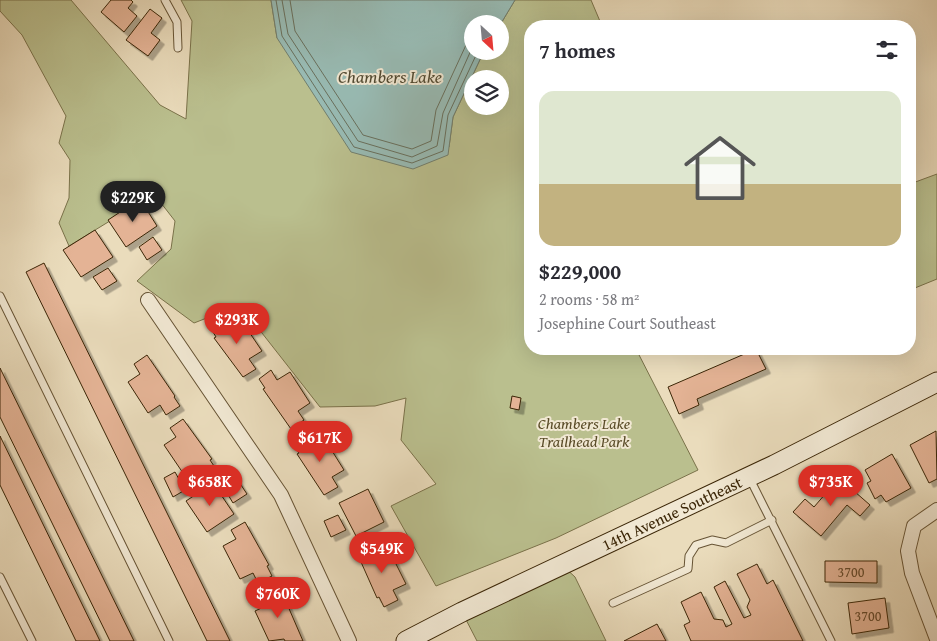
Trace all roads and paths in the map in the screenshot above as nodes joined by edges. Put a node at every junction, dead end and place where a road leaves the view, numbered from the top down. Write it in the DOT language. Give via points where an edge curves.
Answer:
graph roads {
  1 [pos="165,0"];
  2 [pos="178,48"];
  3 [pos="0,296"];
  4 [pos="148,300"];
  5 [pos="937,382"];
  6 [pos="749,476"];
  7 [pos="937,510"];
  8 [pos="772,520"];
  9 [pos="0,577"];
  10 [pos="613,603"];
  11 [pos="937,639"];
  12 [pos="32,641"];
  13 [pos="169,641"];
  14 [pos="348,641"];
  15 [pos="406,641"];
  16 [pos="831,641"];
  1 -- 2 [label="lane" via="177,22"];
  3 -- 13 [label="lane"];
  4 -- 14 [label="street" via="281,495"];
  5 -- 6 [label="street, 14th Avenue Southeast"];
  6 -- 8 [label="lane"];
  6 -- 15 [label="street, 14th Avenue Southeast"];
  7 -- 11 [label="street" via="914,526 908,551 912,574"];
  8 -- 10 [label="lane" via="726,543 712,540 696,545 689,556 688,569"];
  8 -- 16 [label="lane"];
  9 -- 12 [label="lane"];
}
